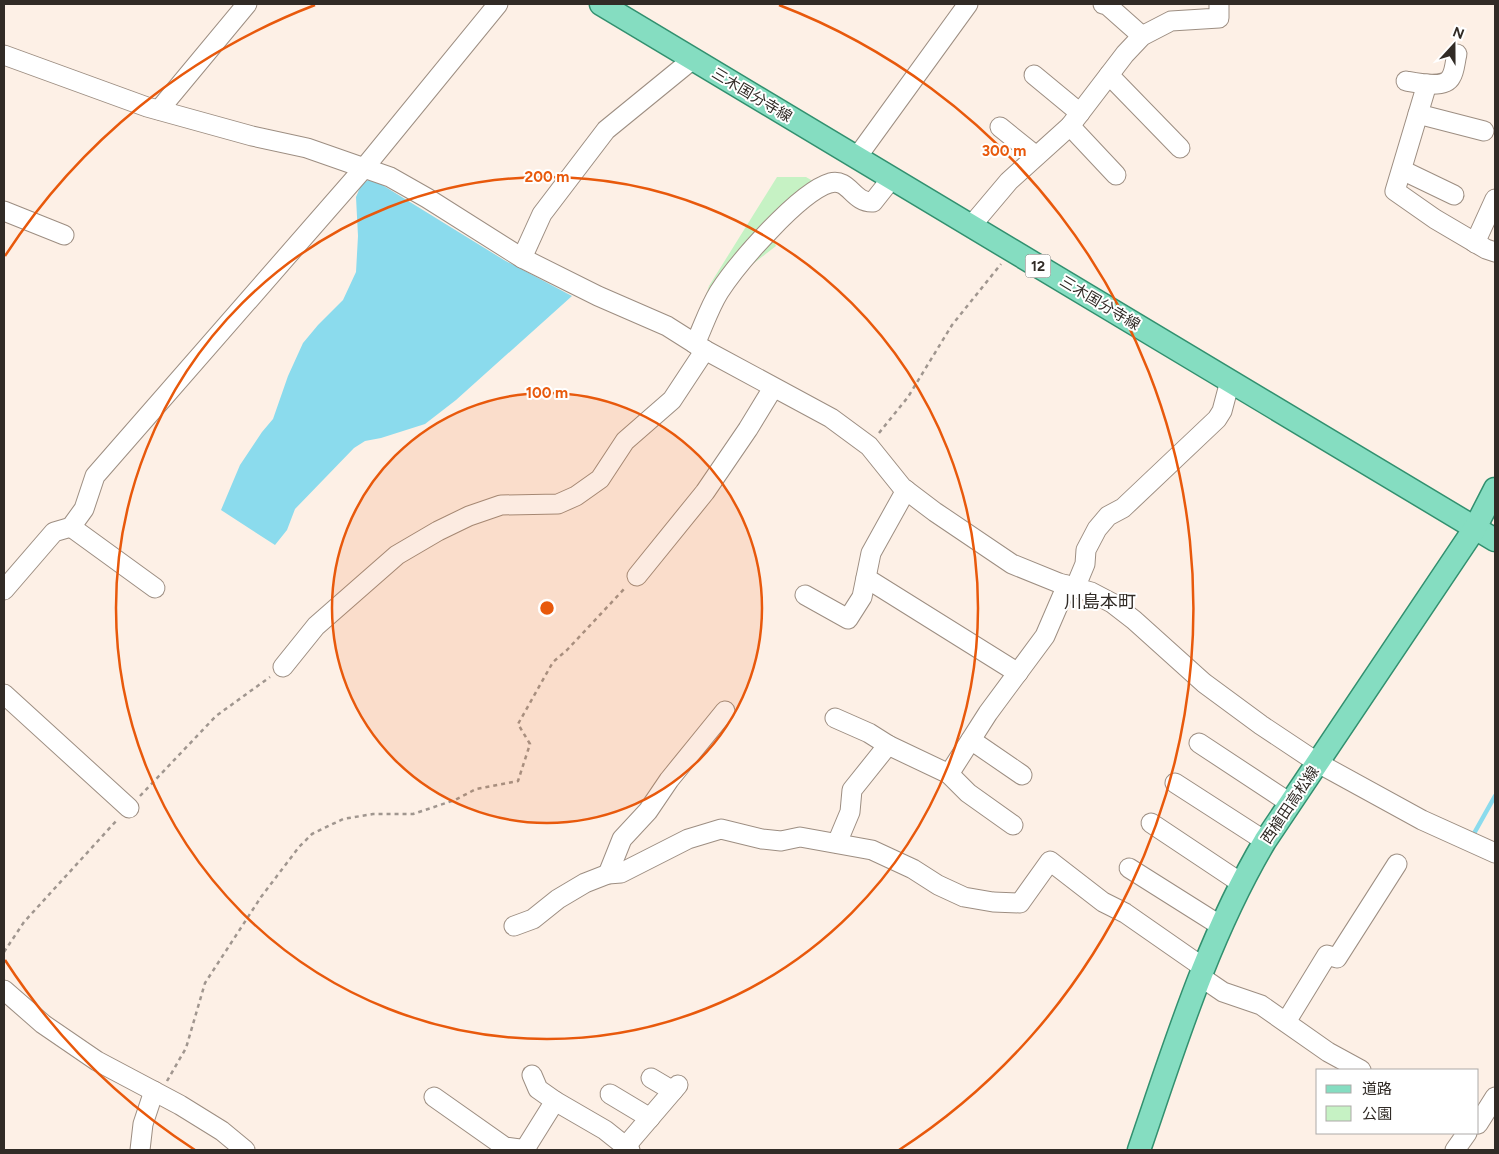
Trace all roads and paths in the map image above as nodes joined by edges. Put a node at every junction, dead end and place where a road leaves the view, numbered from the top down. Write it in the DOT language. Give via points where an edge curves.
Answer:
graph roads {
  1 [pos="247,4"];
  2 [pos="498,4"];
  3 [pos="601,4"];
  4 [pos="968,4"];
  5 [pos="1103,4"];
  6 [pos="1219,4"];
  7 [pos="1142,36"];
  8 [pos="1457,54"];
  9 [pos="4,55"];
  10 [pos="693,59"];
  11 [pos="1034,75"];
  12 [pos="1109,75"];
  13 [pos="1406,81"];
  14 [pos="1427,84"];
  15 [pos="159,110"];
  16 [pos="1418,114"];
  17 [pos="1075,119"];
  18 [pos="1000,127"];
  19 [pos="1484,131"];
  20 [pos="1180,148"];
  21 [pos="1036,156"];
  22 [pos="856,157"];
  23 [pos="364,168"];
  24 [pos="1402,170"];
  25 [pos="1116,174"];
  26 [pos="892,178"];
  27 [pos="1454,195"];
  28 [pos="1495,199"];
  29 [pos="4,211"];
  30 [pos="971,226"];
  31 [pos="64,236"];
  32 [pos="1475,243"];
  33 [pos="1010,249"];
  34 [pos="1495,252"];
  35 [pos="522,258"];
  36 [pos="700,347"];
  37 [pos="1230,381"];
  38 [pos="772,388"];
  39 [pos="869,446"];
  40 [pos="1495,489"];
  41 [pos="906,490"];
  42 [pos="71,527"];
  43 [pos="1475,528"];
  44 [pos="1495,540"];
  45 [pos="636,576"];
  46 [pos="866,578"];
  47 [pos="1071,586"];
  48 [pos="155,588"];
  49 [pos="4,590"];
  50 [pos="805,595"];
  51 [pos="283,667"];
  52 [pos="1018,673"];
  53 [pos="4,694"];
  54 [pos="725,711"];
  55 [pos="835,718"];
  56 [pos="971,740"];
  57 [pos="1199,743"];
  58 [pos="888,744"];
  59 [pos="1318,763"];
  60 [pos="949,774"];
  61 [pos="1022,775"];
  62 [pos="1175,783"];
  63 [pos="1290,803"];
  64 [pos="129,808"];
  65 [pos="1151,823"];
  66 [pos="1013,826"];
  67 [pos="1265,841"];
  68 [pos="837,843"];
  69 [pos="1495,853"];
  70 [pos="1398,864"];
  71 [pos="1129,868"];
  72 [pos="608,874"];
  73 [pos="1241,883"];
  74 [pos="514,926"];
  75 [pos="1221,926"];
  76 [pos="1202,972"];
  77 [pos="4,990"];
  78 [pos="1286,1022"];
  79 [pos="1359,1069"];
  80 [pos="532,1075"];
  81 [pos="651,1078"];
  82 [pos="157,1092"];
  83 [pos="610,1094"];
  84 [pos="434,1097"];
  85 [pos="1495,1097"];
  86 [pos="555,1101"];
  87 [pos="650,1118"];
  88 [pos="1479,1122"];
  89 [pos="1466,1134"];
  90 [pos="504,1148"];
  91 [pos="628,1148"];
  92 [pos="140,1150"];
  93 [pos="245,1150"];
  94 [pos="526,1150"];
  95 [pos="1139,1150"];
  96 [pos="1455,1150"];
  1 -- 15 [label="street"];
  2 -- 23 [label="street"];
  3 -- 10 [label="main road, 三木国分寺線 / 12"];
  4 -- 22 [label="street"];
  5 -- 7 [label="street" via="1107,4"];
  6 -- 7 [label="street" via="1219,18 1171,21"];
  7 -- 12 [label="street"];
  8 -- 14 [label="street" via="1451,78 1445,83"];
  9 -- 15 [label="street"];
  10 -- 22 [label="main road, 三木国分寺線 / 12"];
  10 -- 35 [label="street" via="606,130 542,214"];
  11 -- 17 [label="street"];
  12 -- 17 [label="street"];
  12 -- 20 [label="street"];
  13 -- 14 [label="street"];
  14 -- 16 [label="street"];
  15 -- 23 [label="street" via="307,148"];
  16 -- 19 [label="street"];
  16 -- 24 [label="street"];
  17 -- 21 [label="street"];
  17 -- 25 [label="street"];
  18 -- 21 [label="street"];
  21 -- 30 [label="street" via="1009,181"];
  22 -- 26 [label="main road, 三木国分寺線 / 12"];
  23 -- 35 [label="street" via="427,198"];
  23 -- 42 [label="street" via="95,476 84,509"];
  24 -- 27 [label="street"];
  24 -- 32 [label="street" via="1396,190 1434,219"];
  26 -- 30 [label="main road, 三木国分寺線 / 12"];
  26 -- 36 [label="street" via="873,202 865,203 847,186 831,183 795,206 736,267 718,294"];
  28 -- 32 [label="street"];
  29 -- 31 [label="street"];
  30 -- 33 [label="main road, 三木国分寺線 / 12"];
  32 -- 34 [label="street"];
  33 -- 37 [label="main road, 三木国分寺線 / 12"];
  33 -- 39 [label="path" via="997,271 952,325 908,397"];
  35 -- 36 [label="street" via="667,326"];
  36 -- 38 [label="street"];
  36 -- 51 [label="street" via="672,400 625,441 600,479 558,504 501,505 469,516 397,555 316,626"];
  37 -- 43 [label="main road, 三木国分寺線 / 12"];
  37 -- 47 [label="street" via="1217,419 1123,508 1108,516 1097,530 1086,550 1085,564"];
  38 -- 39 [label="street" via="831,418"];
  38 -- 45 [label="street" via="705,492"];
  39 -- 41 [label="street"];
  40 -- 43 [label="main road, 西植田高松線"];
  41 -- 46 [label="street" via="871,553"];
  41 -- 47 [label="street" via="1012,564"];
  42 -- 48 [label="street"];
  42 -- 49 [label="street" via="54,532"];
  43 -- 44 [label="main road, 三木国分寺線 / 12"];
  43 -- 59 [label="main road, 西植田高松線"];
  45 -- 82 [label="path" via="553,662 518,724 530,744 518,781 476,789 413,814 373,814 343,819 312,834 261,897 205,983 186,1048"];
  46 -- 50 [label="street" via="862,597 848,619"];
  46 -- 52 [label="street"];
  47 -- 52 [label="street" via="1045,636"];
  47 -- 59 [label="street" via="1112,603 1204,683"];
  52 -- 56 [label="street"];
  53 -- 64 [label="street"];
  54 -- 72 [label="street" via="648,811 622,839"];
  55 -- 58 [label="street"];
  56 -- 60 [label="street"];
  56 -- 61 [label="street"];
  57 -- 63 [label="street"];
  58 -- 60 [label="street"];
  58 -- 68 [label="street" via="852,790 850,812"];
  59 -- 63 [label="main road, 西植田高松線"];
  59 -- 69 [label="street" via="1422,820"];
  60 -- 66 [label="street" via="968,793"];
  62 -- 67 [label="street"];
  63 -- 67 [label="main road, 西植田高松線"];
  65 -- 73 [label="street"];
  67 -- 73 [label="main road, 西植田高松線"];
  68 -- 72 [label="street" via="800,837 781,841 762,839 721,829 688,839 621,873"];
  68 -- 76 [label="street" via="872,850 955,893 994,902 1020,903 1050,861 1103,902 1126,913"];
  70 -- 78 [label="street" via="1337,958 1328,954"];
  71 -- 75 [label="street"];
  72 -- 74 [label="street" via="558,899 533,920"];
  73 -- 75 [label="main road, 西植田高松線"];
  75 -- 76 [label="main road, 西植田高松線"];
  76 -- 78 [label="street" via="1223,992 1261,1005"];
  76 -- 95 [label="main road, 西植田高松線"];
  77 -- 82 [label="street" via="43,1024 97,1061"];
  78 -- 79 [label="street" via="1328,1052"];
  80 -- 86 [label="street" via="538,1089"];
  81 -- 87 [label="street" via="675,1088"];
  82 -- 92 [label="street" via="143,1124"];
  82 -- 93 [label="street" via="222,1131"];
  83 -- 87 [label="street"];
  84 -- 90 [label="street"];
  85 -- 88 [label="street"];
  86 -- 91 [label="street" via="605,1130"];
  86 -- 94 [label="street"];
  87 -- 91 [label="street"];
  89 -- 96 [label="street"];
  90 -- 94 [label="street"];
}
